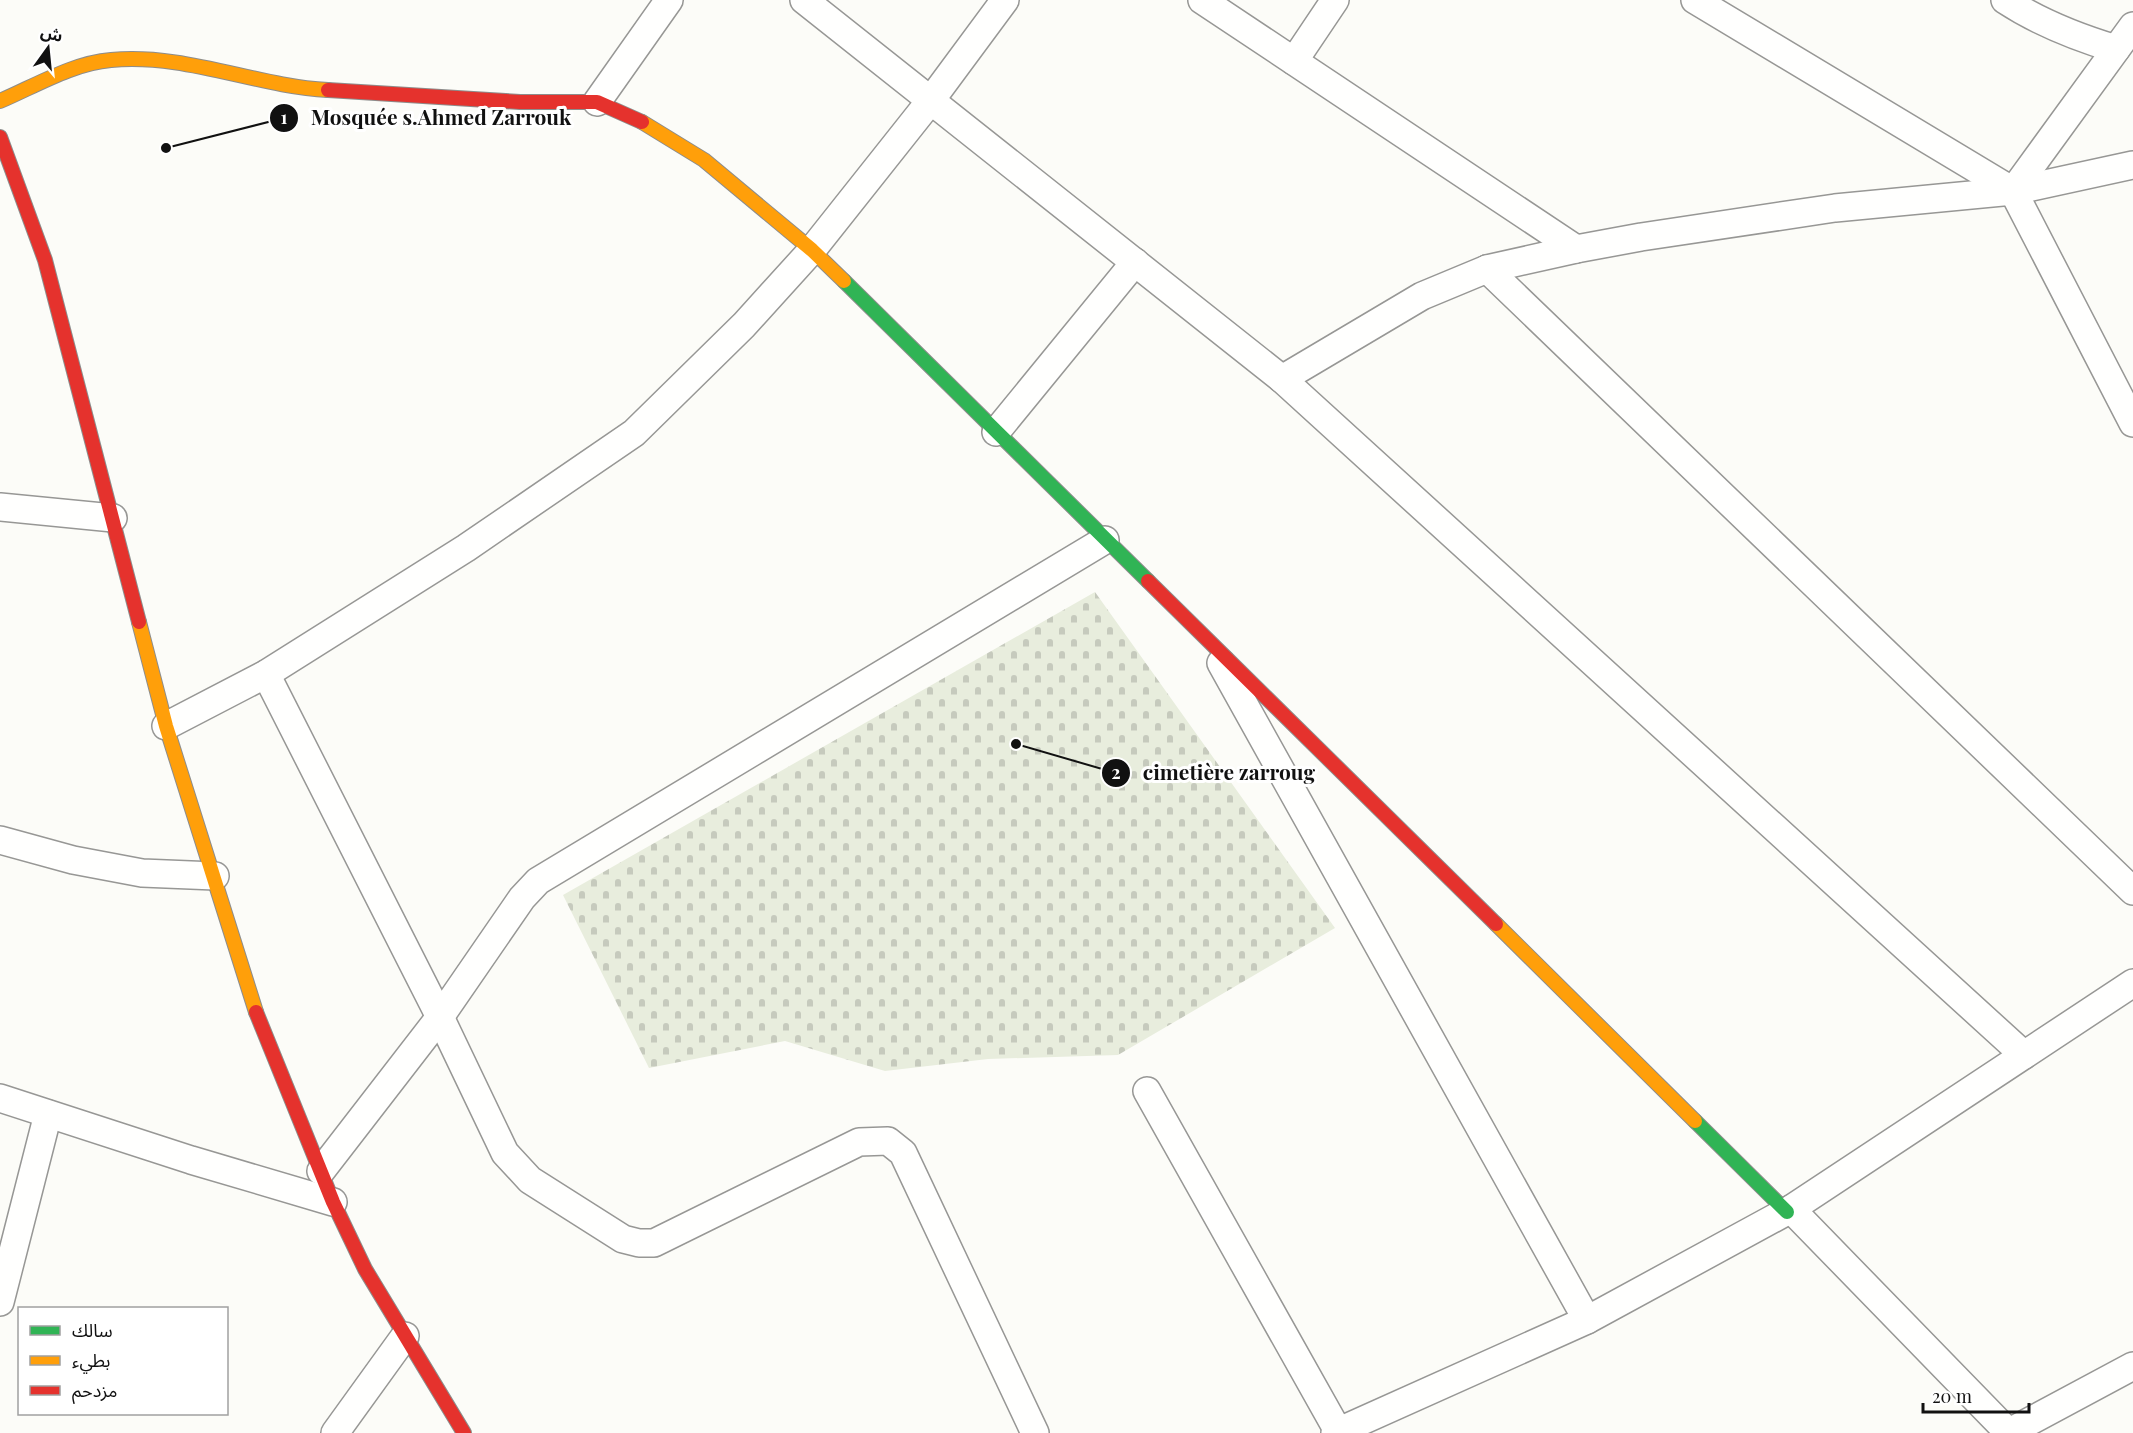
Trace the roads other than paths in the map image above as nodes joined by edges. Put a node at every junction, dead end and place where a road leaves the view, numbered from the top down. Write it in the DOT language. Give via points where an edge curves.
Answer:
graph roads {
  1 [pos="669,0"];
  2 [pos="804,0"];
  3 [pos="1005,0"];
  4 [pos="1202,0"];
  5 [pos="1335,0"];
  6 [pos="1695,0"];
  7 [pos="2005,0"];
  8 [pos="2133,26"];
  9 [pos="2116,49"];
  10 [pos="1294,61"];
  11 [pos="931,99"];
  12 [pos="0,101"];
  13 [pos="597,102"];
  14 [pos="0,137"];
  15 [pos="2133,165"];
  16 [pos="2013,191"];
  17 [pos="1576,249"];
  18 [pos="812,250"];
  19 [pos="1135,262"];
  20 [pos="1487,269"];
  21 [pos="1282,379"];
  22 [pos="2133,423"];
  23 [pos="996,432"];
  24 [pos="0,507"];
  25 [pos="113,518"];
  26 [pos="1105,540"];
  27 [pos="1210,643"];
  28 [pos="266,674"];
  29 [pos="166,726"];
  30 [pos="0,840"];
  31 [pos="215,876"];
  32 [pos="2133,891"];
  33 [pos="2133,983"];
  34 [pos="440,1017"];
  35 [pos="2024,1055"];
  36 [pos="1148,1091"];
  37 [pos="0,1098"];
  38 [pos="48,1114"];
  39 [pos="321,1171"];
  40 [pos="333,1202"];
  41 [pos="1789,1210"];
  42 [pos="0,1302"];
  43 [pos="1587,1320"];
  44 [pos="405,1336"];
  45 [pos="2133,1366"];
  46 [pos="1337,1432"];
  47 [pos="335,1433"];
  48 [pos="464,1433"];
  49 [pos="1035,1433"];
  50 [pos="2008,1433"];
  1 -- 13 [label="street"];
  2 -- 11 [label="street"];
  3 -- 11 [label="street"];
  4 -- 10 [label="street"];
  5 -- 10 [label="street"];
  6 -- 16 [label="street"];
  7 -- 9 [label="street" via="2041,22"];
  8 -- 9 [label="street"];
  9 -- 16 [label="street"];
  10 -- 17 [label="street"];
  11 -- 18 [label="street"];
  11 -- 19 [label="street"];
  12 -- 13 [label="street" via="69,71 110,60 152,60 204,66 291,88 520,102"];
  13 -- 18 [label="street" via="631,115 704,160"];
  14 -- 25 [label="street" via="45,260"];
  15 -- 16 [label="street"];
  16 -- 17 [label="street" via="1835,208"];
  16 -- 22 [label="street"];
  17 -- 20 [label="street"];
  18 -- 23 [label="street"];
  18 -- 28 [label="street" via="744,325 634,433 466,548"];
  19 -- 21 [label="street"];
  19 -- 23 [label="street"];
  20 -- 21 [label="street" via="1422,296"];
  20 -- 32 [label="street"];
  21 -- 35 [label="street"];
  23 -- 26 [label="street"];
  24 -- 25 [label="street"];
  25 -- 29 [label="street"];
  26 -- 27 [label="street"];
  26 -- 34 [label="street" via="538,881 522,898"];
  27 -- 41 [label="street"];
  27 -- 43 [label="street"];
  28 -- 29 [label="street"];
  28 -- 34 [label="street"];
  29 -- 31 [label="street"];
  30 -- 31 [label="street" via="142,873"];
  31 -- 39 [label="street" via="256,1011"];
  33 -- 35 [label="street"];
  34 -- 39 [label="street"];
  34 -- 49 [label="street" via="505,1153 530,1180 624,1239 654,1243 674,1236 859,1142 888,1141 903,1153"];
  35 -- 41 [label="street"];
  36 -- 46 [label="street"];
  37 -- 38 [label="street"];
  38 -- 40 [label="street"];
  38 -- 42 [label="street"];
  39 -- 40 [label="street"];
  40 -- 44 [label="street" via="365,1269"];
  41 -- 43 [label="street"];
  41 -- 50 [label="street"];
  43 -- 46 [label="street"];
  44 -- 47 [label="street"];
  44 -- 48 [label="street"];
  45 -- 50 [label="street"];
}
